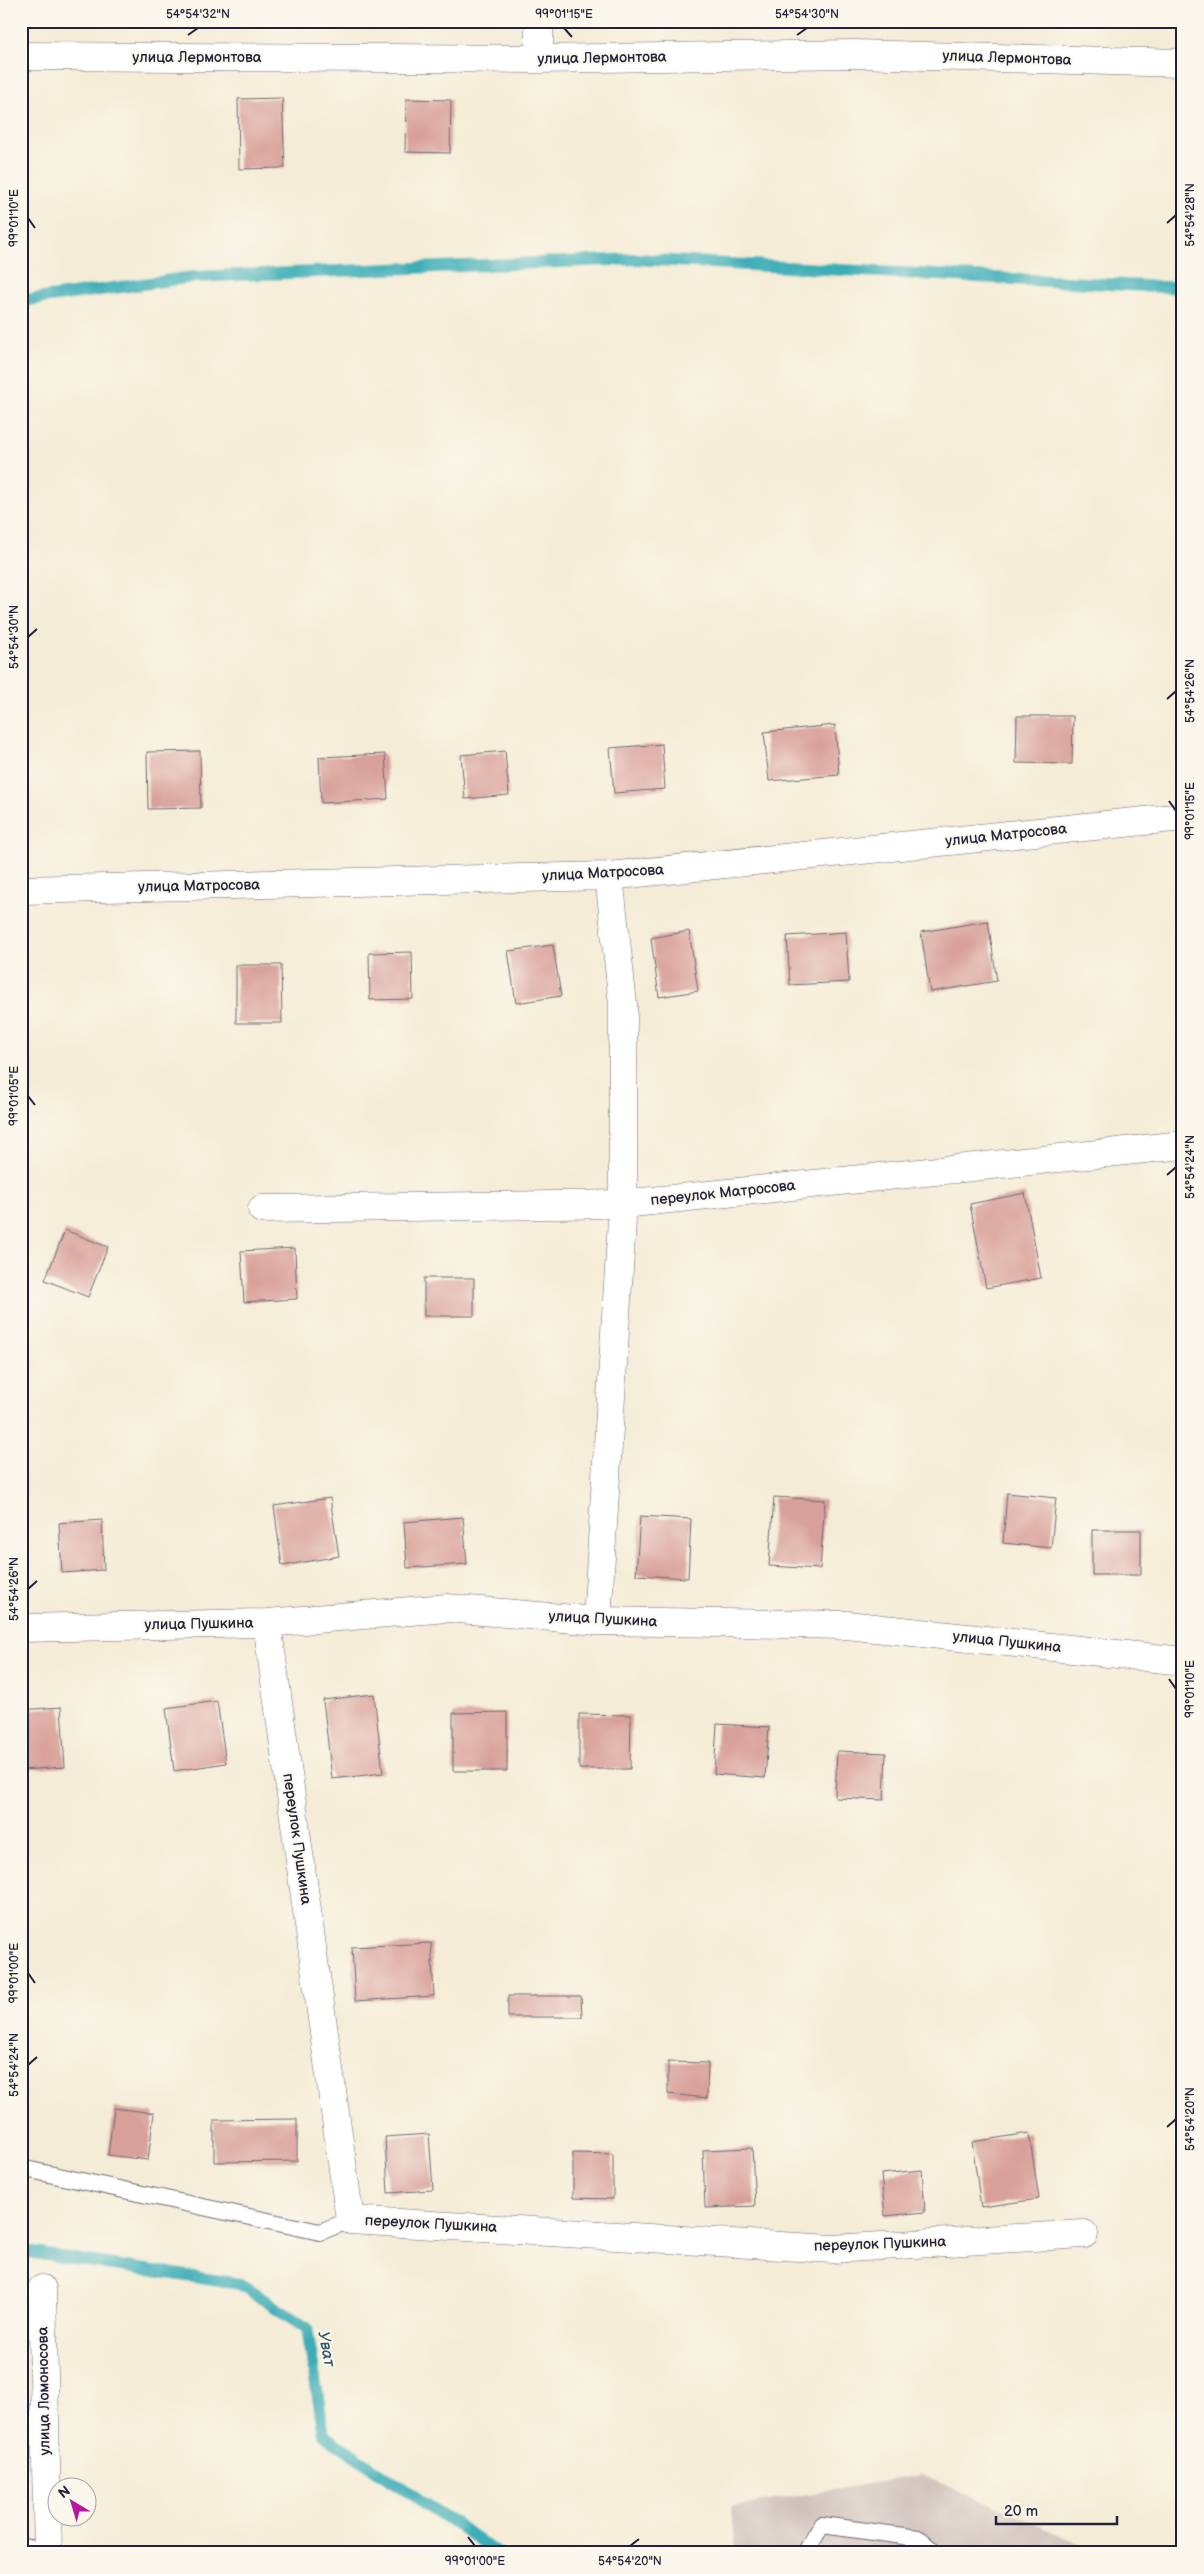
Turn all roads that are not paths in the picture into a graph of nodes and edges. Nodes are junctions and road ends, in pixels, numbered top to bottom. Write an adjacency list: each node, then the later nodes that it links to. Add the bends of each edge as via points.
1 (539, 21): 3 (street)
2 (21, 56): 3 (street, улица Лермонтова)
3 (539, 59): 4 (street, улица Лермонтова, via 855,54)
4 (1183, 63)
5 (1183, 817): 6 (street, улица Матросова)
6 (609, 876): 7 (street, улица Матросова); 9 (street, via 623,1005)
7 (21, 890)
8 (1183, 1144): 9 (street, переулок Матросова)
9 (623, 1204): 10 (street, переулок Матросова); 11 (street)
10 (262, 1209)
11 (596, 1621): 12 (street, улица Пушкина, via 447,1608); 14 (street, улица Пушкина, via 847,1625)
12 (267, 1623): 13 (street, улица Пушкина); 16 (street, переулок Пушкина)
13 (21, 1628)
14 (1183, 1661)
15 (21, 2168): 16 (lane, via 320,2232)
16 (350, 2220): 17 (street, переулок Пушкина, via 832,2248)
17 (1084, 2234)
18 (42, 2289): 19 (street, улица Ломоносова)
19 (39, 2550)
20 (805, 2553): 21 (lane, via 822,2524 918,2538)
21 (935, 2553)

